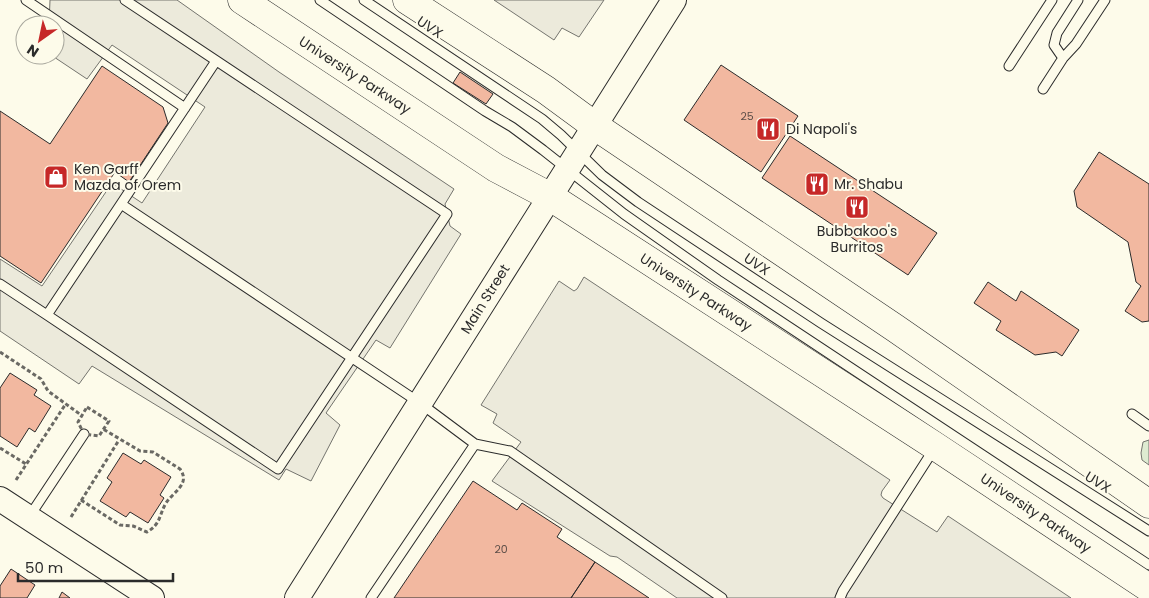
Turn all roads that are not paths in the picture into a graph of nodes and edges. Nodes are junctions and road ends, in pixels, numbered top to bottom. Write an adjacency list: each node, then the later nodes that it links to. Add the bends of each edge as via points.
1 (26, 0): 15 (lane)
2 (125, 0): 12 (lane)
3 (242, 0): 18 (main road, University Parkway, via 496,168)
4 (320, 0): 17 (lane, UVX, via 512,127)
5 (364, 0): 17 (lane, UVX, via 542,119 561,135)
6 (407, 0): 16 (main road, via 546,90)
7 (674, 0): 16 (street, Main Street)
8 (1052, 0): 13 (lane)
9 (1078, 0): 11 (lane, via 1057,33 1054,45)
10 (1105, 0): 11 (lane)
11 (1063, 58): 14 (lane)
12 (216, 61): 15 (lane); 22 (lane, via 447,214)
13 (1009, 66)
14 (1043, 89)
15 (185, 108): 19 (lane)
16 (595, 126): 17 (street, Main Street); 30 (main road)
17 (573, 160): 18 (street, Main Street); 32 (lane, UVX, via 829,328); 33 (lane, UVX, via 624,214 718,280)
18 (549, 196): 23 (street, Main Street); 28 (main road, University Parkway)
19 (121, 204): 21 (lane); 22 (lane)
20 (0, 284): 21 (lane)
21 (47, 315): 22 (lane, via 278,469)
22 (352, 357): 23 (lane)
23 (420, 403): 27 (lane); 36 (street, Main Street)
24 (1132, 414): 25 (lane)
25 (1149, 426)
26 (84, 434): 31 (lane)
27 (474, 444): 37 (lane); 38 (lane, via 510,451)
28 (935, 446): 34 (main road, University Parkway); 39 (lane)
29 (0, 499): 31 (street)
30 (1149, 504)
31 (29, 518): 35 (street)
32 (1149, 531)
33 (1149, 565)
34 (1149, 588)
35 (152, 598)
36 (297, 598)
37 (371, 598)
38 (722, 598)
39 (840, 598)

